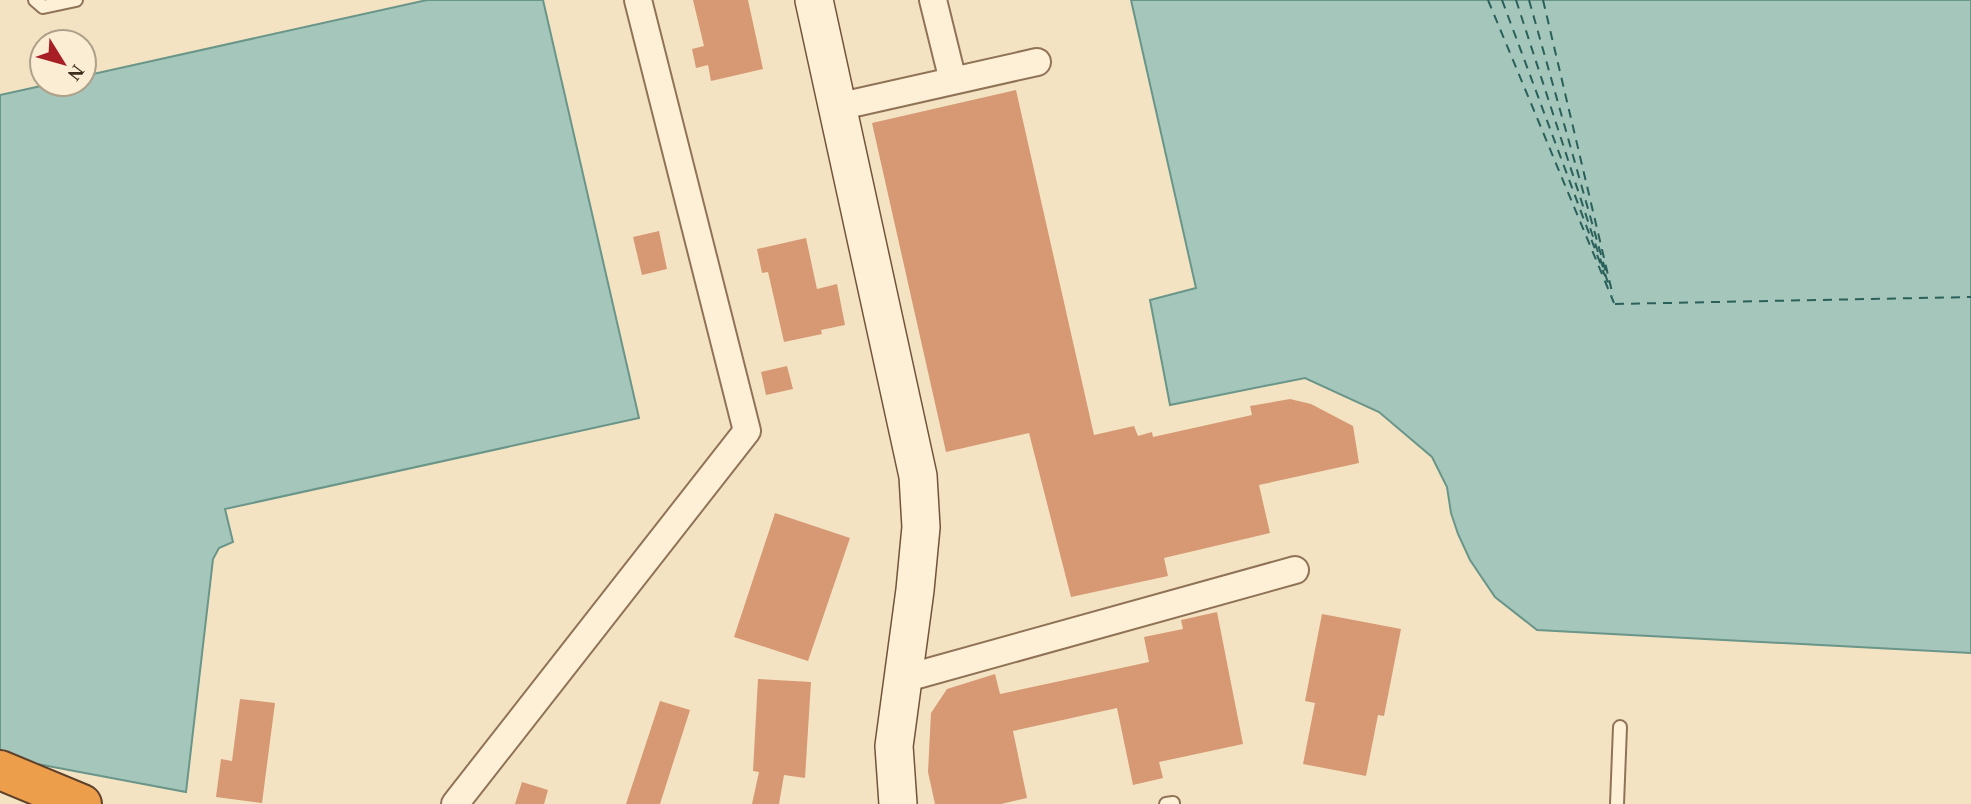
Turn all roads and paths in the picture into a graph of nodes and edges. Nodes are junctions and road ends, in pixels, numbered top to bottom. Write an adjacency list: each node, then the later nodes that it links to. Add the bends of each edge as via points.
1 (35, 0): 2 (lane, via 43,8)
2 (76, 0)
3 (638, 0): 14 (street, via 747,431)
4 (814, 0): 8 (street)
5 (933, 0): 7 (street)
6 (1037, 62): 7 (street)
7 (953, 81): 8 (street)
8 (837, 107): 10 (street, via 918,476 921,527)
9 (1294, 570): 10 (street)
10 (903, 679): 15 (street, via 894,746)
11 (1620, 727): 16 (lane)
12 (0, 770): 13 (highway)
13 (82, 804)
14 (455, 804)
15 (898, 804)
16 (1617, 804)

